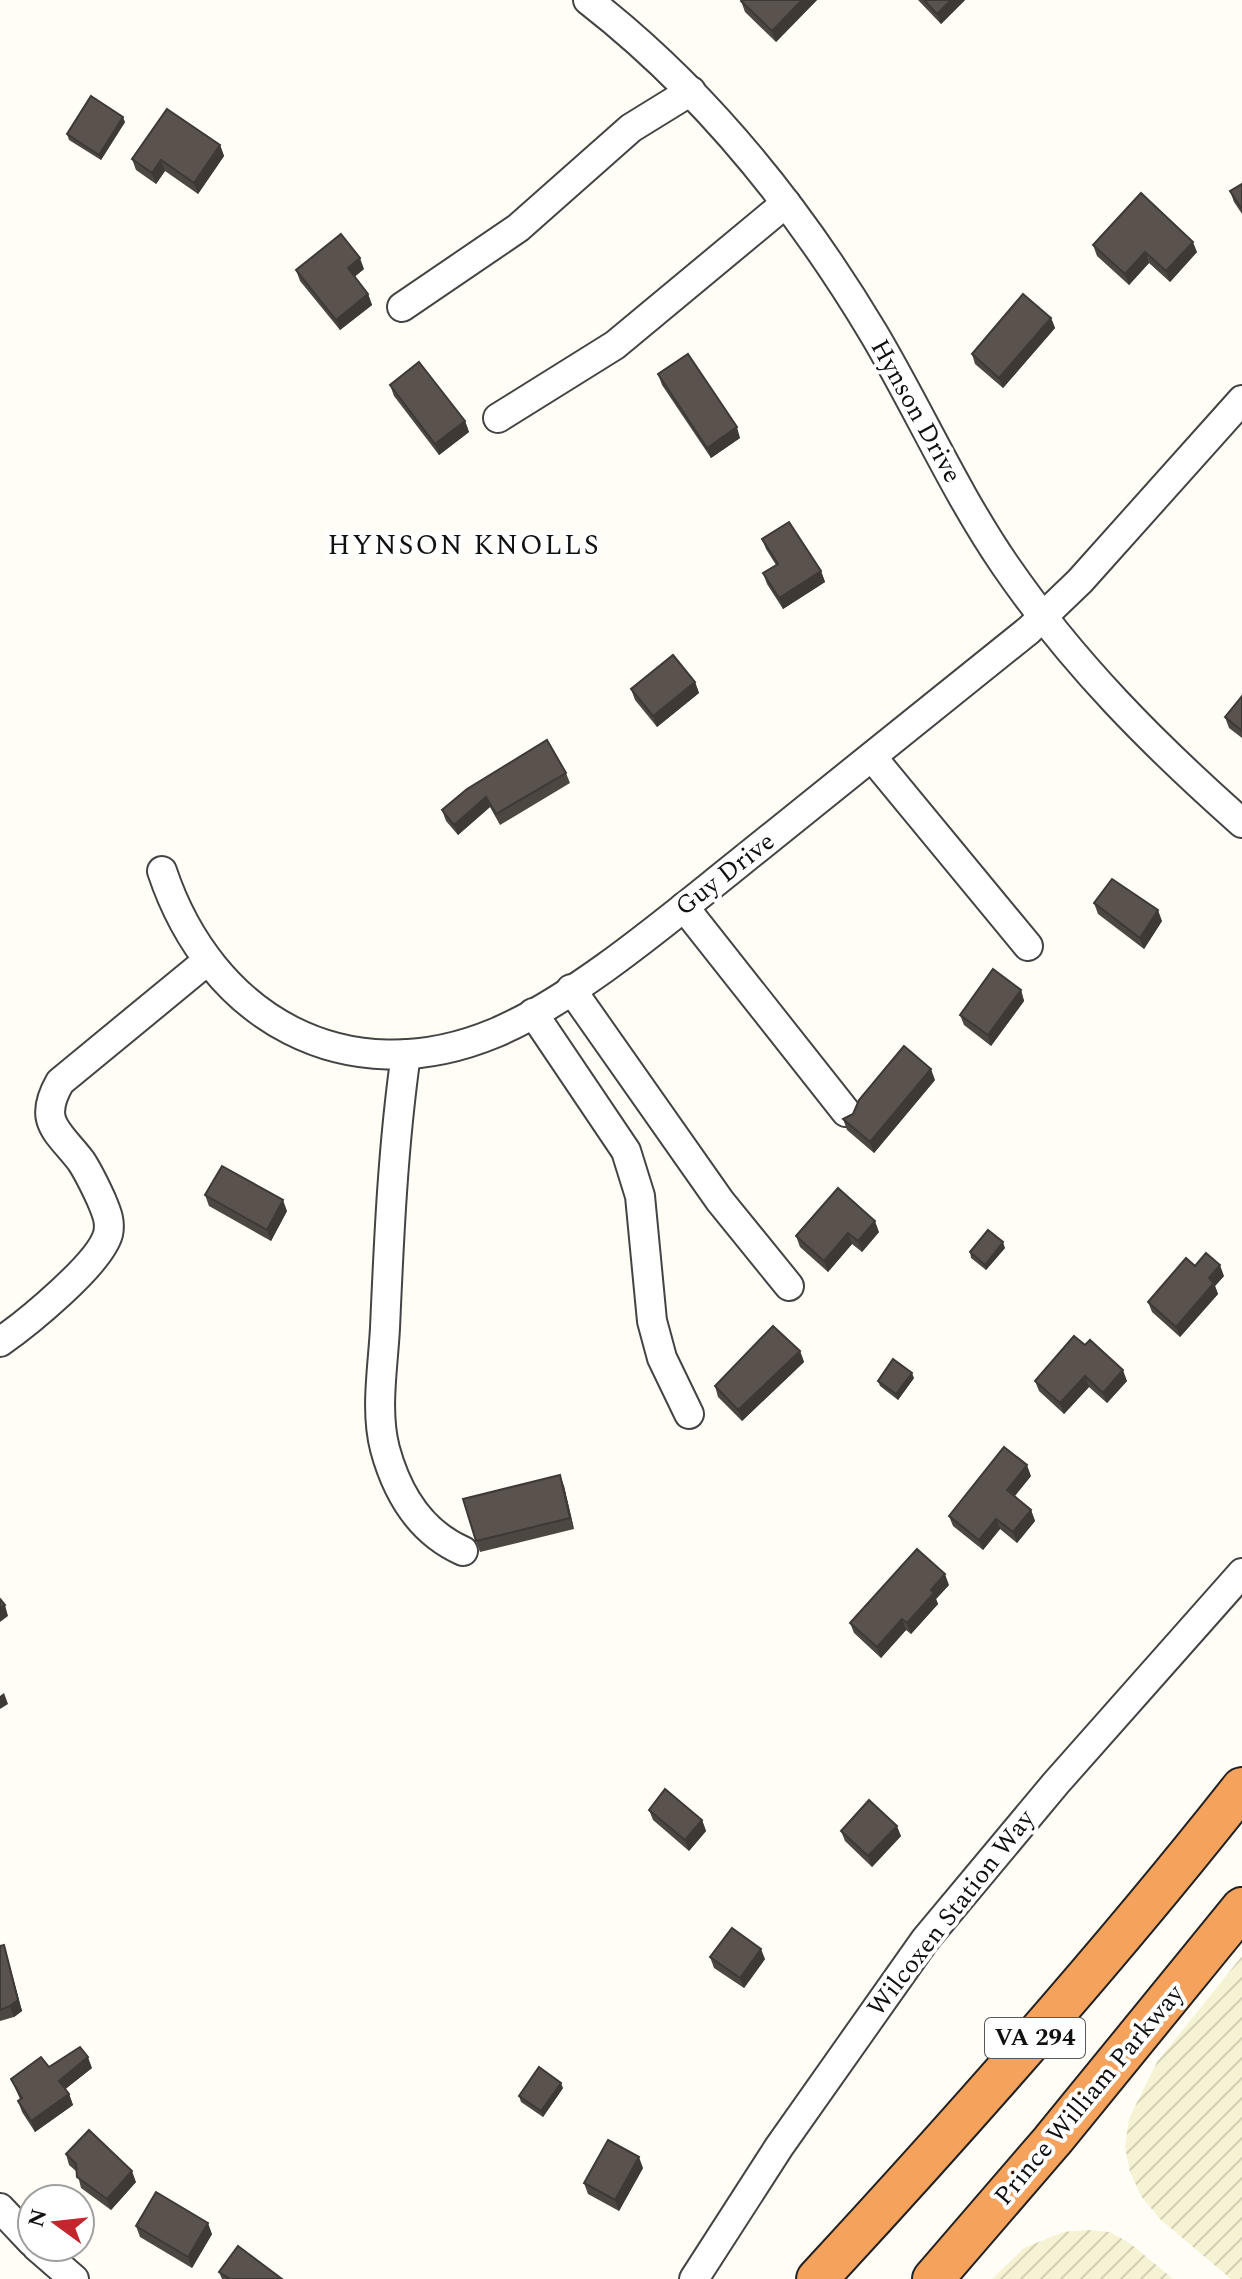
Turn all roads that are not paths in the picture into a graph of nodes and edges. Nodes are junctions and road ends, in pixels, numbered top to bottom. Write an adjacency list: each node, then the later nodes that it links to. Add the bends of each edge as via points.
1 (588, 0): 2 (street, Hynson Drive)
2 (622, 10): 3 (street, Hynson Drive)
3 (691, 91): 4 (street, Hynson Drive); 5 (street, via 631,128 518,228)
4 (786, 203): 7 (street, via 615,345); 8 (street, Hynson Drive, via 874,335 978,522)
5 (402, 307)
6 (1242, 400): 8 (street, Guy Drive)
7 (498, 418)
8 (1042, 618): 9 (street, Guy Drive); 10 (street, Hynson Drive, via 1110,700)
9 (872, 757): 12 (street, Guy Drive); 13 (street)
10 (1242, 823)
11 (162, 871): 14 (street, Guy Drive, via 173,903)
12 (684, 907): 15 (street, Guy Drive); 18 (street)
13 (1028, 946)
14 (207, 961): 17 (street, Guy Drive, via 247,1003 287,1029 341,1050); 20 (street, via 60,1082 52,1096 52,1128 93,1182 109,1218 107,1235 98,1253 28,1323)
15 (571, 989): 16 (street, Guy Drive); 19 (street, via 720,1201)
16 (533, 1013): 17 (street, Guy Drive, via 459,1046); 21 (street, via 626,1151 640,1196 652,1321 662,1358)
17 (406, 1054): 22 (street, via 380,1415 397,1485 414,1513 431,1533)
18 (846, 1112)
19 (789, 1286)
20 (0, 1342)
21 (689, 1414)
22 (463, 1551)
23 (1242, 1573): 30 (street, Wilcoxen Station Way, via 925,1940)
24 (1242, 1788): 31 (highway, VA 294, via 962,2122)
25 (1242, 1908): 32 (highway, Prince William Parkway / VA 294)
26 (0, 2208): 27 (street)
27 (16, 2225)
28 (56, 2263): 29 (street)
29 (74, 2279)
30 (694, 2279)
31 (817, 2279)
32 (933, 2279)

